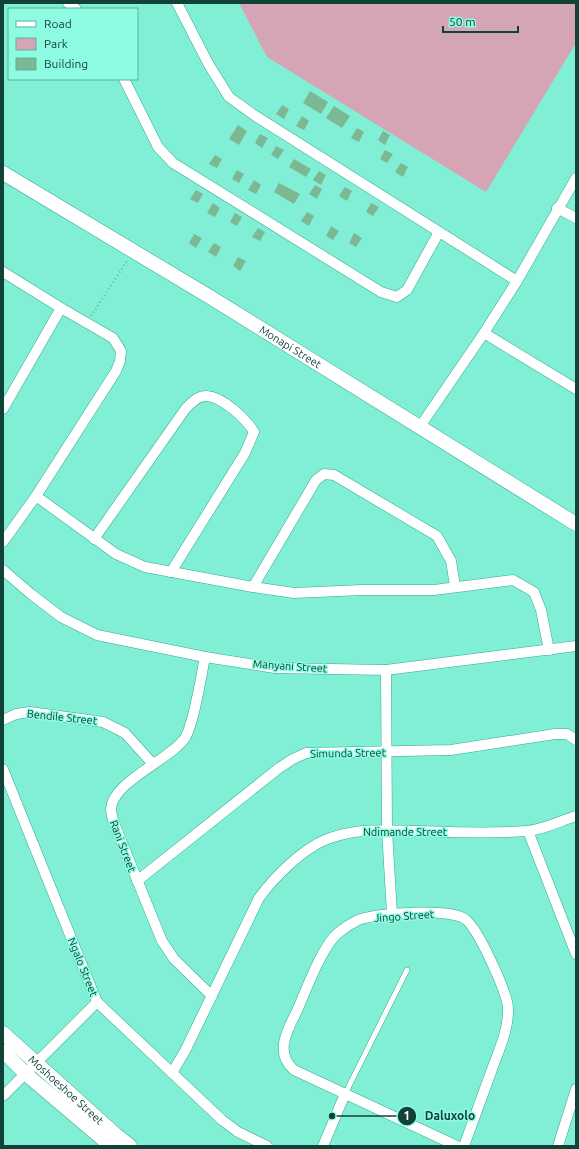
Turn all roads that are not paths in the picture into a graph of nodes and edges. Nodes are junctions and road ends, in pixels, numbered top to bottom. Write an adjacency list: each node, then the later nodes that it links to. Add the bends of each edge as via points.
1 (177, 3): 7 (street, via 209,65 229,97)
2 (124, 80): 7 (street, via 158,147 173,163 381,292 397,298 407,290)
3 (3, 173): 14 (street, Monapi Street)
4 (576, 178): 5 (street)
5 (557, 208): 6 (street); 9 (street)
6 (576, 218)
7 (440, 232): 9 (street)
8 (3, 272): 10 (street)
9 (517, 281): 11 (street)
10 (61, 308): 13 (street); 15 (street, via 113,338 121,351 120,361)
11 (484, 333): 12 (street); 14 (street)
12 (576, 389)
13 (3, 409)
14 (419, 428): 16 (street, Monapi Street)
15 (36, 496): 17 (street); 18 (street)
16 (576, 524)
17 (94, 539): 20 (street, via 116,554 145,567); 20 (street, via 186,408 196,399 206,396 217,398 248,423 254,432 245,454)
18 (3, 542)
19 (3, 570): 25 (street, Manyani Street, via 61,617 97,635)
20 (171, 572): 22 (street)
21 (455, 586): 22 (street, via 434,590 294,593); 22 (street, via 451,561 437,536 334,475 324,474 316,480); 24 (street, via 513,580 534,592 541,610)
22 (253, 587)
23 (576, 646): 24 (street, Manyani Street)
24 (549, 650): 26 (street, Manyani Street)
25 (205, 657): 26 (street, Manyani Street, via 274,668); 30 (street, Rani Street, via 185,738)
26 (386, 670): 29 (street)
27 (3, 720): 30 (street, Bendile Street, via 16,714 30,712 103,722 124,733)
28 (576, 740): 29 (street, Simunda Street, via 567,734 555,734 451,750)
29 (386, 752): 33 (street); 35 (street, Simunda Street, via 306,753 293,759)
30 (153, 764): 35 (street, Rani Street, via 121,790 111,807 118,833)
31 (3, 769): 40 (street, Ngalo Street)
32 (576, 816): 34 (street, Ndimande Street)
33 (387, 830): 34 (street, Ndimande Street); 36 (street); 39 (street, Ndimande Street, via 358,832 315,844 276,877 259,898)
34 (528, 831): 37 (street)
35 (137, 881): 39 (street, Rani Street, via 152,922 174,960)
36 (392, 914): 46 (street, Jingo Street, via 358,920 332,939 291,1023 284,1044 283,1054 286,1063 294,1070); 53 (street, Jingo Street, via 446,914 459,916 467,921 495,968 507,1003 507,1021 501,1044)
37 (576, 954)
38 (407, 970): 46 (lane)
39 (212, 996): 44 (street, Ndimande Street)
40 (97, 1002): 43 (street); 44 (street, Ngalo Street)
41 (3, 1033): 43 (street, Moshoeshoe Street)
42 (3, 1051): 43 (street, Moshoeshoe Street)
43 (31, 1068): 47 (street); 48 (street, Moshoeshoe Street); 49 (street, Moshoeshoe Street)
44 (172, 1073): 50 (street, Ngalo Street, via 222,1120 238,1132)
45 (576, 1089): 54 (street)
46 (346, 1094): 51 (street); 52 (street, Jingo Street)
47 (3, 1096)
48 (112, 1146)
49 (130, 1146)
50 (267, 1146)
51 (323, 1146)
52 (457, 1146)
53 (464, 1146)
54 (558, 1146)

